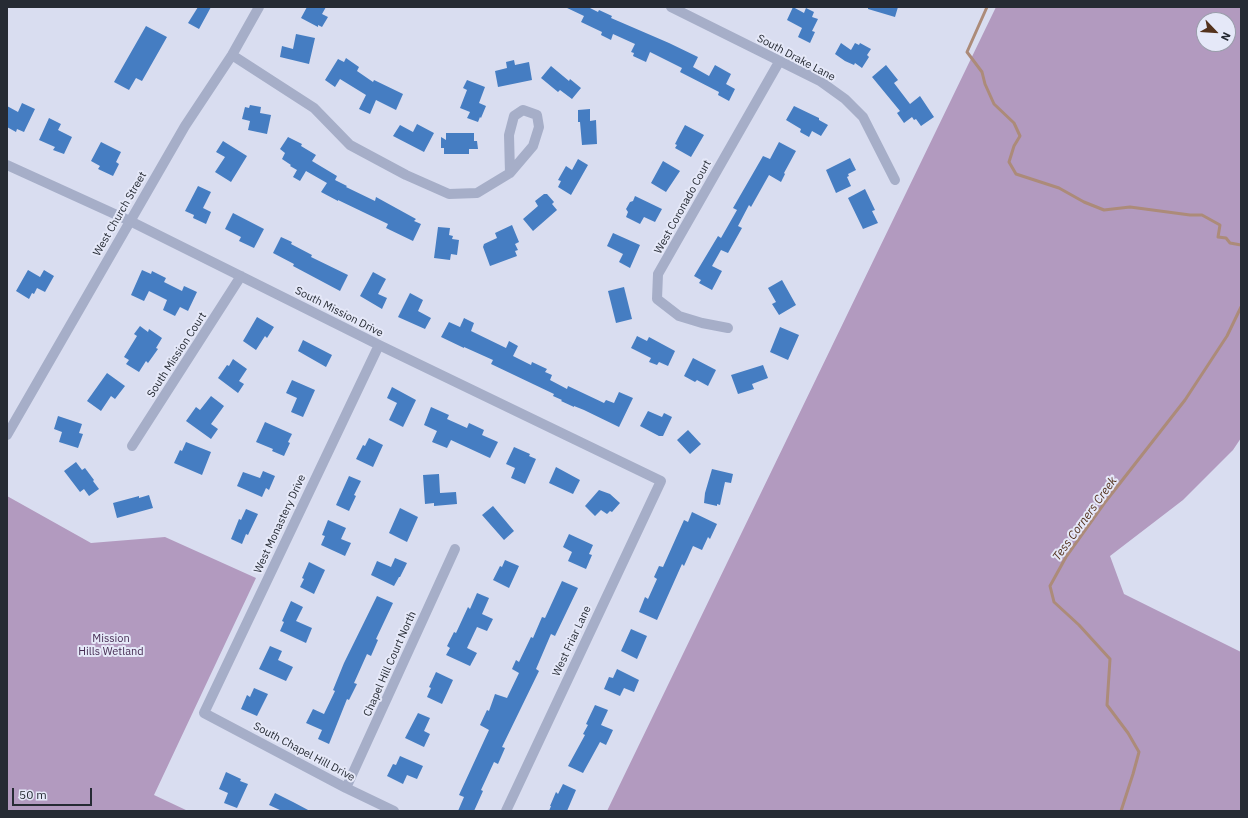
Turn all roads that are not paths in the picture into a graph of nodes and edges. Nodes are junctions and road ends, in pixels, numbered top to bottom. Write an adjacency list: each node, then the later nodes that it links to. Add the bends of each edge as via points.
1 (259, 7): 3 (street, West Church Street)
2 (671, 7): 4 (street, South Drake Lane)
3 (232, 55): 6 (street, via 314,108 350,145 406,175 449,194 477,193); 8 (street, West Church Street, via 185,126)
4 (778, 62): 7 (street, South Drake Lane, via 820,81 845,99 863,117); 10 (street, West Coronado Court, via 658,274 657,299 679,316)
5 (7, 165): 8 (street, South Mission Drive)
6 (510, 173): 6 (street, via 533,146 539,127 537,115 523,110 514,116 509,135)
7 (895, 180)
8 (130, 221): 9 (street, South Mission Drive); 12 (street, West Church Street)
9 (241, 276): 11 (street, South Mission Drive); 13 (street, South Mission Court)
10 (728, 328)
11 (379, 345): 14 (street, South Mission Drive); 16 (street, West Monastery Drive)
12 (7, 435)
13 (132, 446)
14 (661, 481): 19 (street, West Friar Lane)
15 (455, 549): 17 (street, Chapel Hill Court North)
16 (204, 712): 17 (street, South Chapel Hill Drive)
17 (346, 788): 18 (street, South Chapel Hill Drive)
18 (394, 811)
19 (506, 811)

